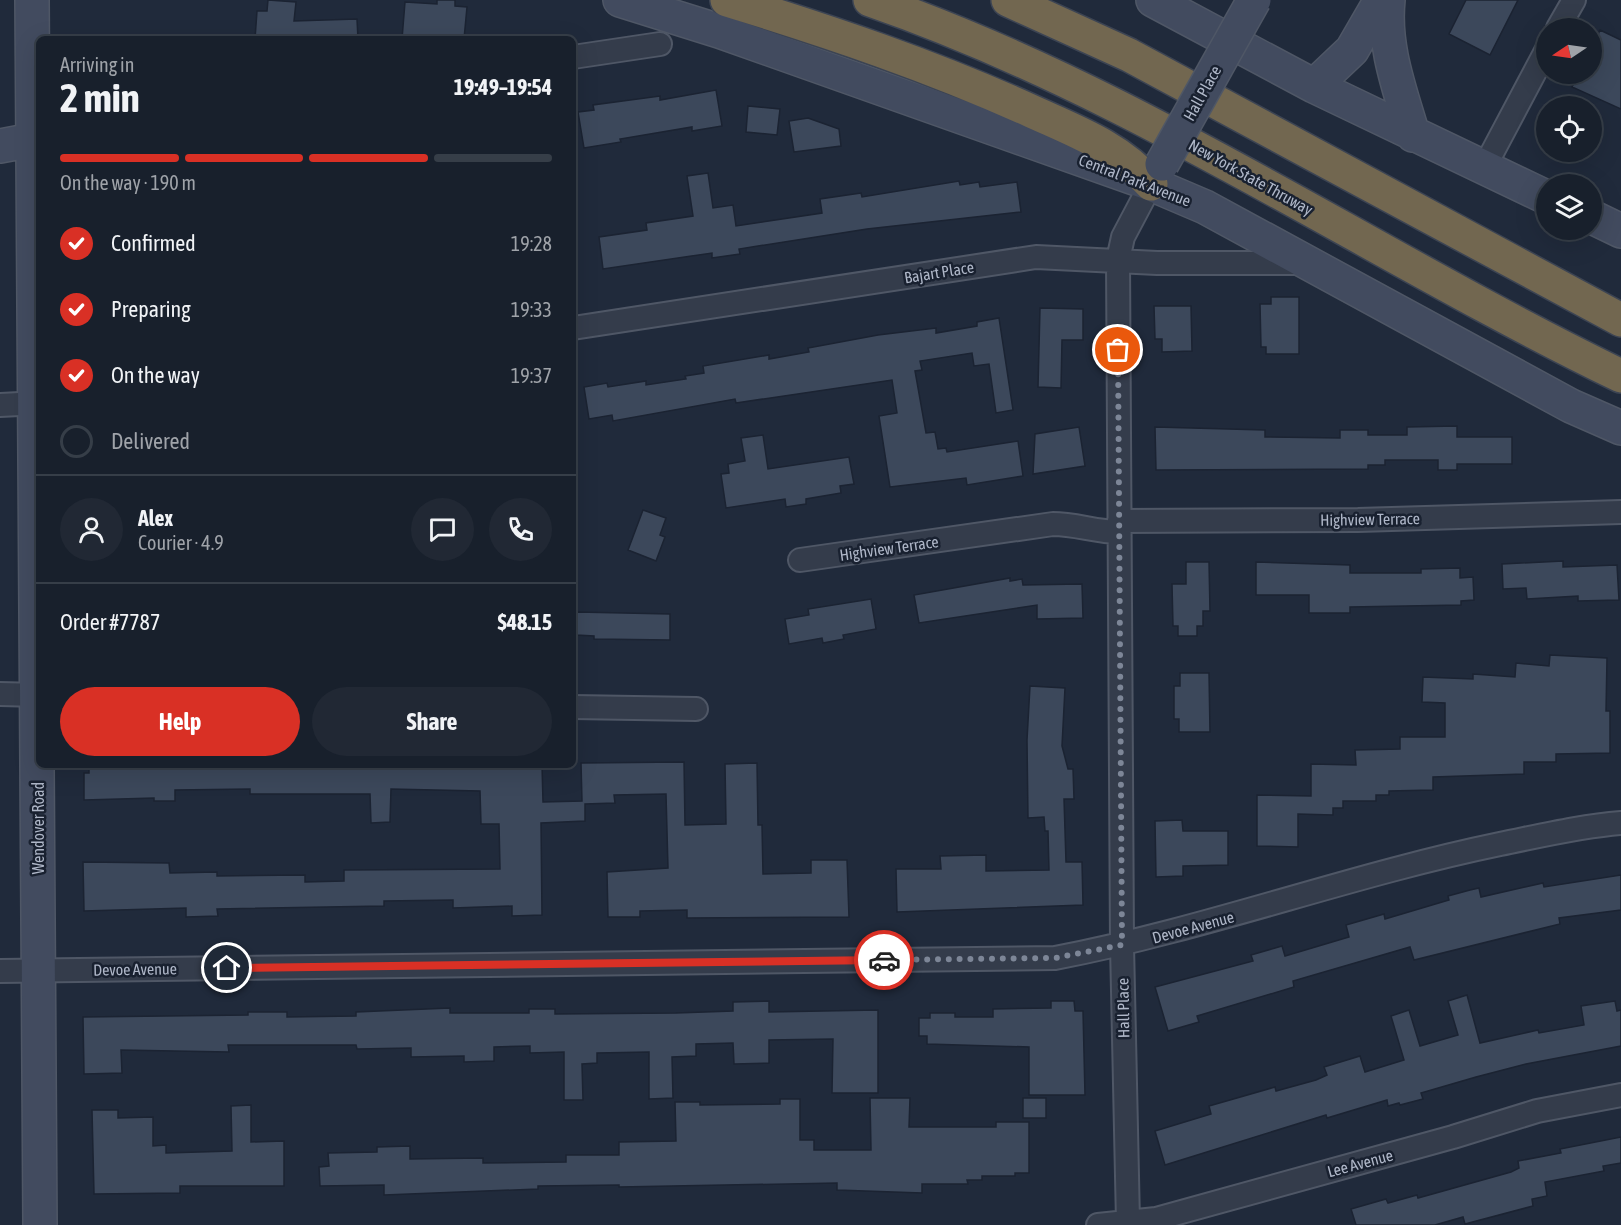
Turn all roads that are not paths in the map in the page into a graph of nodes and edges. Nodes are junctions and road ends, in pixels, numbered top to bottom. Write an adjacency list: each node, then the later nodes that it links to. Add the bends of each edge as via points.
1 (32, 0): 17 (main road, Wendover Road)
2 (620, 0): 20 (main road, Central Park Avenue)
3 (727, 0): 20 (highway, via 894,54 986,90 1111,149 1139,170)
4 (870, 0): 28 (highway, New York State Thruway, via 1001,51 1107,100)
5 (1008, 0): 26 (highway, via 1129,55)
6 (1153, 0): 15 (main road)
7 (1254, 0): 20 (main road, Hall Place, bridge)
8 (1381, 0): 15 (main road, via 1352,50)
9 (1388, 0): 16 (main road, via 1389,50)
10 (1574, 0): 11 (street)
11 (1564, 18)
12 (660, 44): 13 (street)
13 (576, 57)
14 (1536, 70): 19 (street)
15 (1314, 86): 16 (main road)
16 (1413, 135): 19 (main road)
17 (36, 140): 18 (main road)
18 (0, 146)
19 (1484, 168): 21 (main road)
20 (1157, 174): 24 (street, Hall Place, via 1123,237); 25 (main road, Central Park Avenue, via 1205,207)
21 (1536, 192)
22 (1602, 222): 23 (main road)
23 (1621, 231)
24 (1118, 261): 25 (street, Bajart Place); 27 (street, Bajart Place, via 1036,257); 33 (street, Hall Place)
25 (1307, 263): 31 (main road, Central Park Avenue, via 1571,406)
26 (1621, 320)
27 (576, 328)
28 (1621, 376)
29 (36, 403): 30 (street)
30 (0, 405)
31 (1621, 428)
32 (1621, 512): 33 (street, Highview Terrace)
33 (1119, 526): 34 (street, Highview Terrace, via 1100,532 1053,524); 41 (street, Hall Place)
34 (800, 560)
35 (0, 694): 36 (street)
36 (36, 695)
37 (576, 706): 38 (street)
38 (696, 709)
39 (38, 768): 43 (main road, Wendover Road)
40 (1621, 823): 41 (street, Devoe Avenue, via 1439,857)
41 (1122, 945): 43 (street, Devoe Avenue, via 1055,958); 45 (street, Hall Place)
42 (0, 971): 43 (street, Devoe Avenue)
43 (38, 971): 46 (main road, Wendover Road)
44 (1621, 1095): 45 (street, Lee Avenue, via 1537,1111 1156,1219)
45 (1128, 1222): 47 (street, Lee Avenue)
46 (40, 1225)
47 (1098, 1225)

